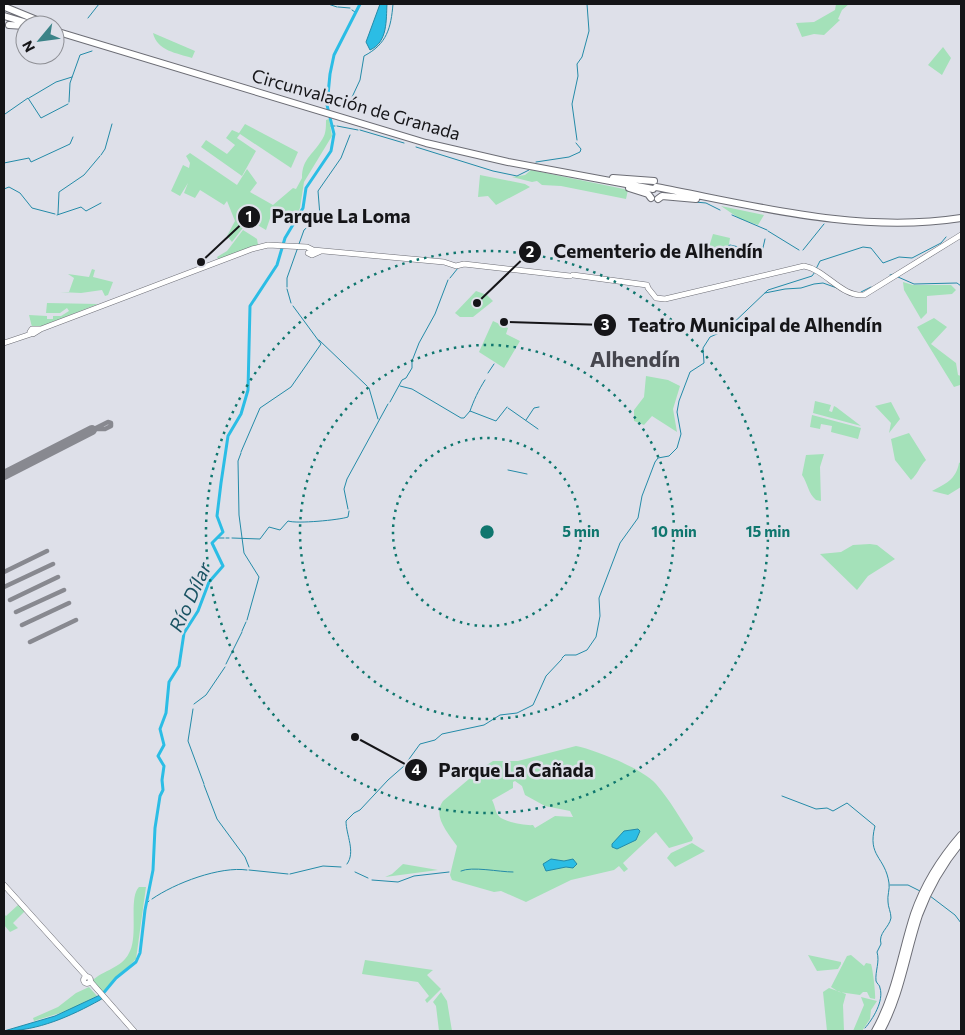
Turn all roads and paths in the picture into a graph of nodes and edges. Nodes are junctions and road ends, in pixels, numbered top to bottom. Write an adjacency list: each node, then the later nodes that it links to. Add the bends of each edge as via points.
1 (9, 25): 2 (highway)
2 (15, 25)
3 (65, 33): 4 (highway, Circunvalación de Granada, via 475,155)
4 (606, 179): 5 (highway, Circunvalación de Granada); 6 (highway, via 655,198)
5 (654, 186): 6 (highway, Circunvalación de Granada); 7 (highway, Circunvalación de Granada, via 669,185 696,195 859,222)
6 (707, 200): 7 (highway, Circunvalación de Granada, via 868,226 907,226)
7 (961, 219)
8 (961, 235): 9 (main road, via 865,294 850,292 815,270 799,267 660,301 638,284 323,250 258,247)
9 (4, 343)
10 (961, 834): 11 (highway)
11 (958, 844): 13 (highway)
12 (8, 889): 14 (main road)
13 (923, 898): 15 (highway, via 896,984); 16 (highway, via 901,985)
14 (134, 1031)
15 (875, 1031)
16 (881, 1031)

